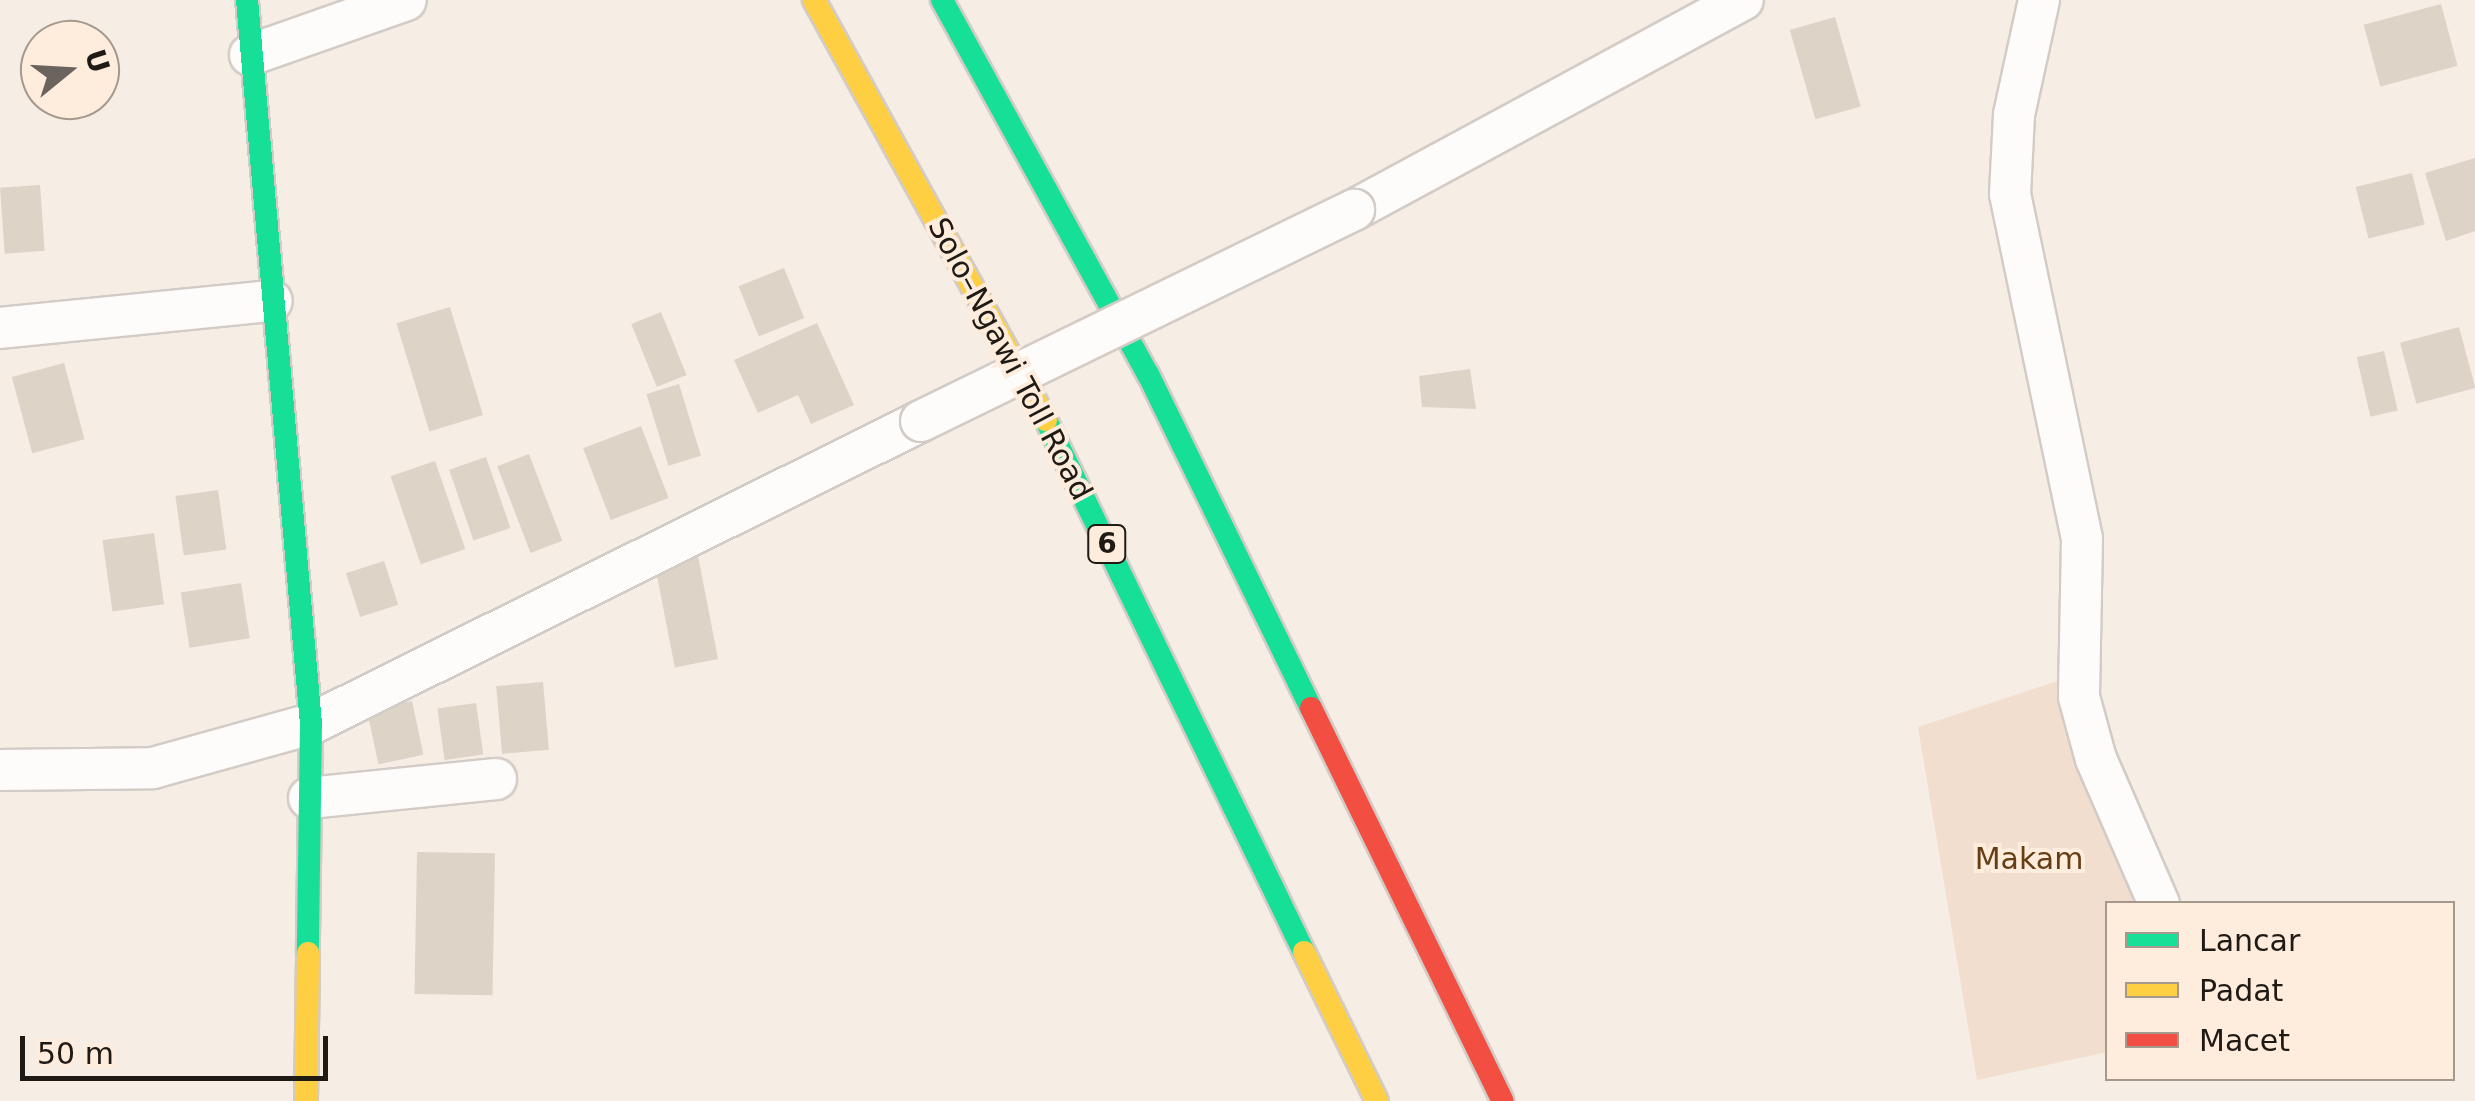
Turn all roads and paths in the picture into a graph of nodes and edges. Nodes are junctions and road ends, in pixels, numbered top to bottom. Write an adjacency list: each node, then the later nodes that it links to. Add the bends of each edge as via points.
1 (248, 0): 7 (main road)
2 (406, 0): 7 (street)
3 (814, 0): 16 (main road, Solo–Ngawi Toll Road / 6, via 1042,411)
4 (942, 0): 17 (main road, via 1148,374)
5 (1743, 0): 10 (street, bridge, via 1354,210)
6 (2039, 0): 14 (street, via 2014,115 2010,194 2082,539 2078,697 2096,758)
7 (250, 55): 8 (main road)
8 (272, 300): 9 (street); 10 (main road)
9 (0, 328)
10 (311, 724): 11 (street, via 153,768); 13 (main road)
11 (0, 770)
12 (496, 779): 13 (street)
13 (309, 798): 15 (main road)
14 (2158, 901)
15 (306, 1101)
16 (1377, 1101)
17 (1503, 1101)

